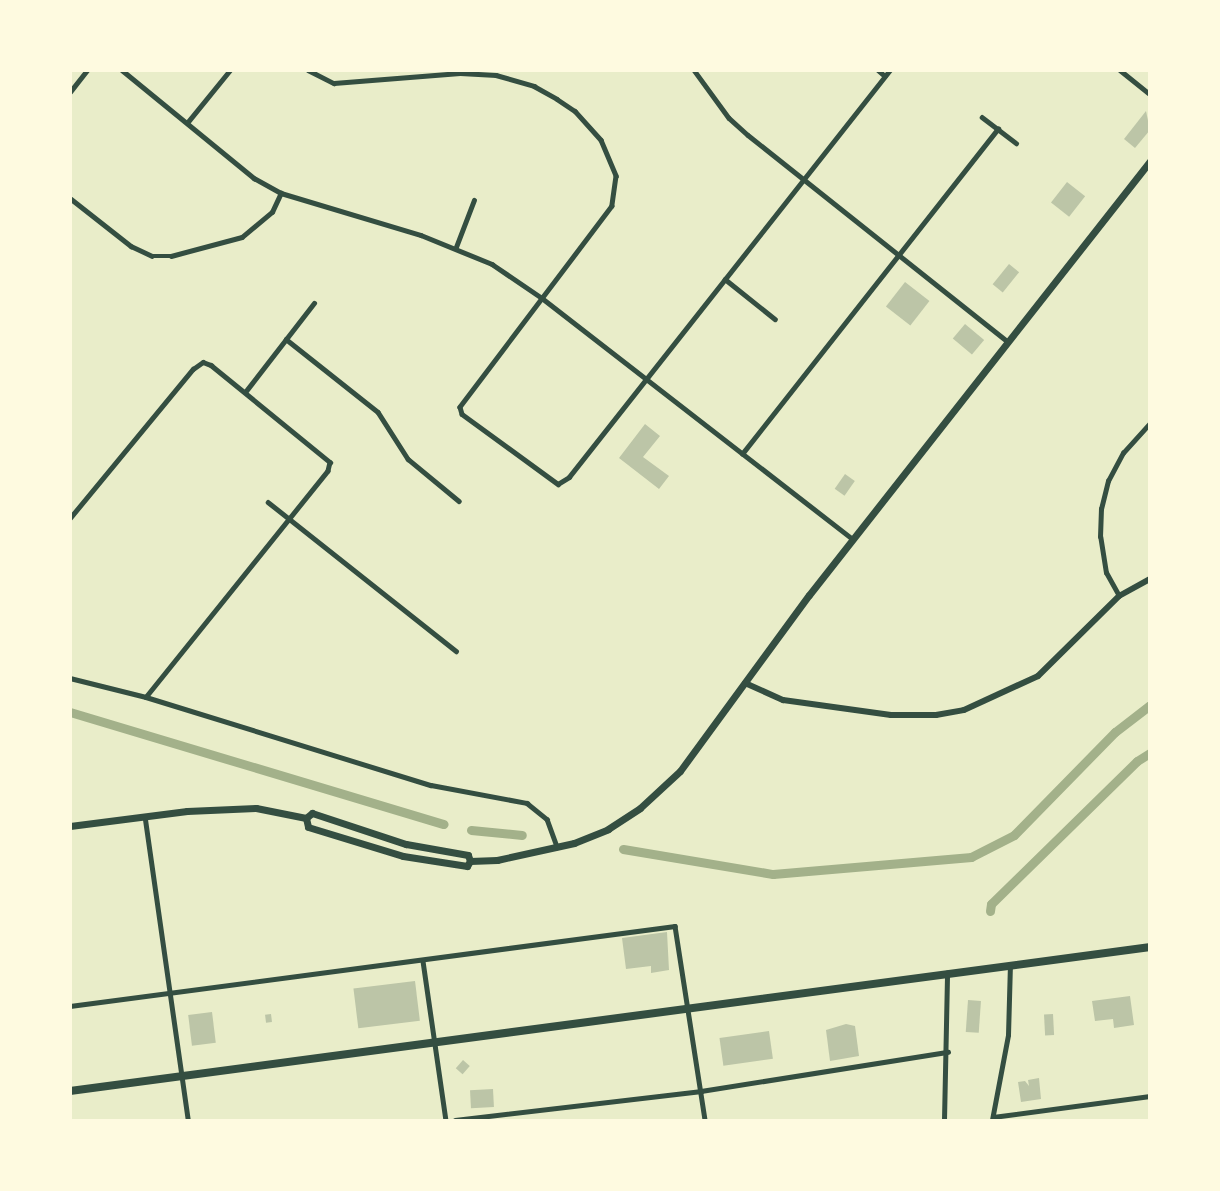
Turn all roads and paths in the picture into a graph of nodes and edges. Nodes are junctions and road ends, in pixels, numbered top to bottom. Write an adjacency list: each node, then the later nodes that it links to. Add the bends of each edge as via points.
1 (87, 70): 10 (street)
2 (122, 70): 13 (street)
3 (230, 70): 13 (street)
4 (308, 70): 24 (street, via 334,83 460,73 496,75 534,86 575,111 601,140 611,160 616,191 603,221)
5 (694, 70): 17 (street, via 729,118)
6 (878, 70): 9 (street)
7 (890, 70): 9 (street)
8 (1120, 70): 11 (street)
9 (885, 76): 17 (street)
10 (70, 92)
11 (1149, 93)
12 (982, 117): 14 (street)
13 (187, 123): 18 (street, via 254,178)
14 (998, 129): 15 (street); 22 (street)
15 (1016, 143)
16 (1149, 161): 28 (main road)
17 (804, 179): 22 (street); 23 (street)
18 (280, 193): 19 (street, via 272,212 242,237 171,256 152,256 131,246); 21 (street)
19 (70, 198)
20 (474, 200): 21 (street)
21 (456, 247): 24 (street, via 492,264)
22 (897, 256): 28 (street); 32 (street)
23 (725, 279): 26 (street); 29 (street)
24 (543, 298): 29 (street); 29 (street, via 460,407 462,414 558,484 568,477)
25 (314, 303): 27 (street)
26 (775, 319)
27 (286, 339): 30 (street); 33 (street, via 378,412 408,459)
28 (1007, 341): 37 (main road)
29 (646, 379): 32 (street)
30 (246, 392): 35 (street, via 211,364 202,362); 36 (street, via 330,462 328,471)
31 (1149, 423): 39 (street, via 1124,453 1108,481 1101,509 1100,537 1106,573)
32 (742, 454): 37 (street)
33 (459, 501)
34 (268, 502): 36 (street)
35 (70, 518)
36 (289, 518): 40 (street); 43 (street)
37 (853, 539): 42 (main road)
38 (1149, 579): 39 (street)
39 (1119, 596): 42 (street, via 1038,676 964,710 936,715 891,715 783,700)
40 (456, 651)
41 (70, 678): 43 (street)
42 (745, 683): 47 (main road, via 663,789 608,829)
43 (146, 697): 47 (street, via 431,784 527,803 547,819)
44 (145, 816): 45 (main road, via 237,807); 46 (main road); 53 (street)
45 (306, 818): 48 (main road, via 312,813 406,844 468,855); 48 (main road, via 308,826 403,856 467,866)
46 (70, 826)
47 (556, 847): 48 (main road, via 497,860)
48 (470, 861)
49 (1149, 946): 51 (main road)
50 (423, 961): 53 (street); 55 (street, via 675,926); 56 (street)
51 (1010, 965): 52 (main road); 62 (street, via 1008,1035)
52 (947, 974): 55 (main road); 57 (street)
53 (170, 993): 54 (street); 58 (street)
54 (70, 1006)
55 (689, 1008): 56 (main road); 60 (street)
56 (435, 1042): 58 (main road); 64 (street)
57 (948, 1052): 60 (street); 67 (street)
58 (182, 1076): 59 (main road); 63 (street)
59 (70, 1091)
60 (701, 1091): 65 (street); 66 (street)
61 (1149, 1096): 62 (street)
62 (992, 1119)
63 (188, 1120)
64 (446, 1120)
65 (455, 1120)
66 (705, 1120)
67 (944, 1120)

